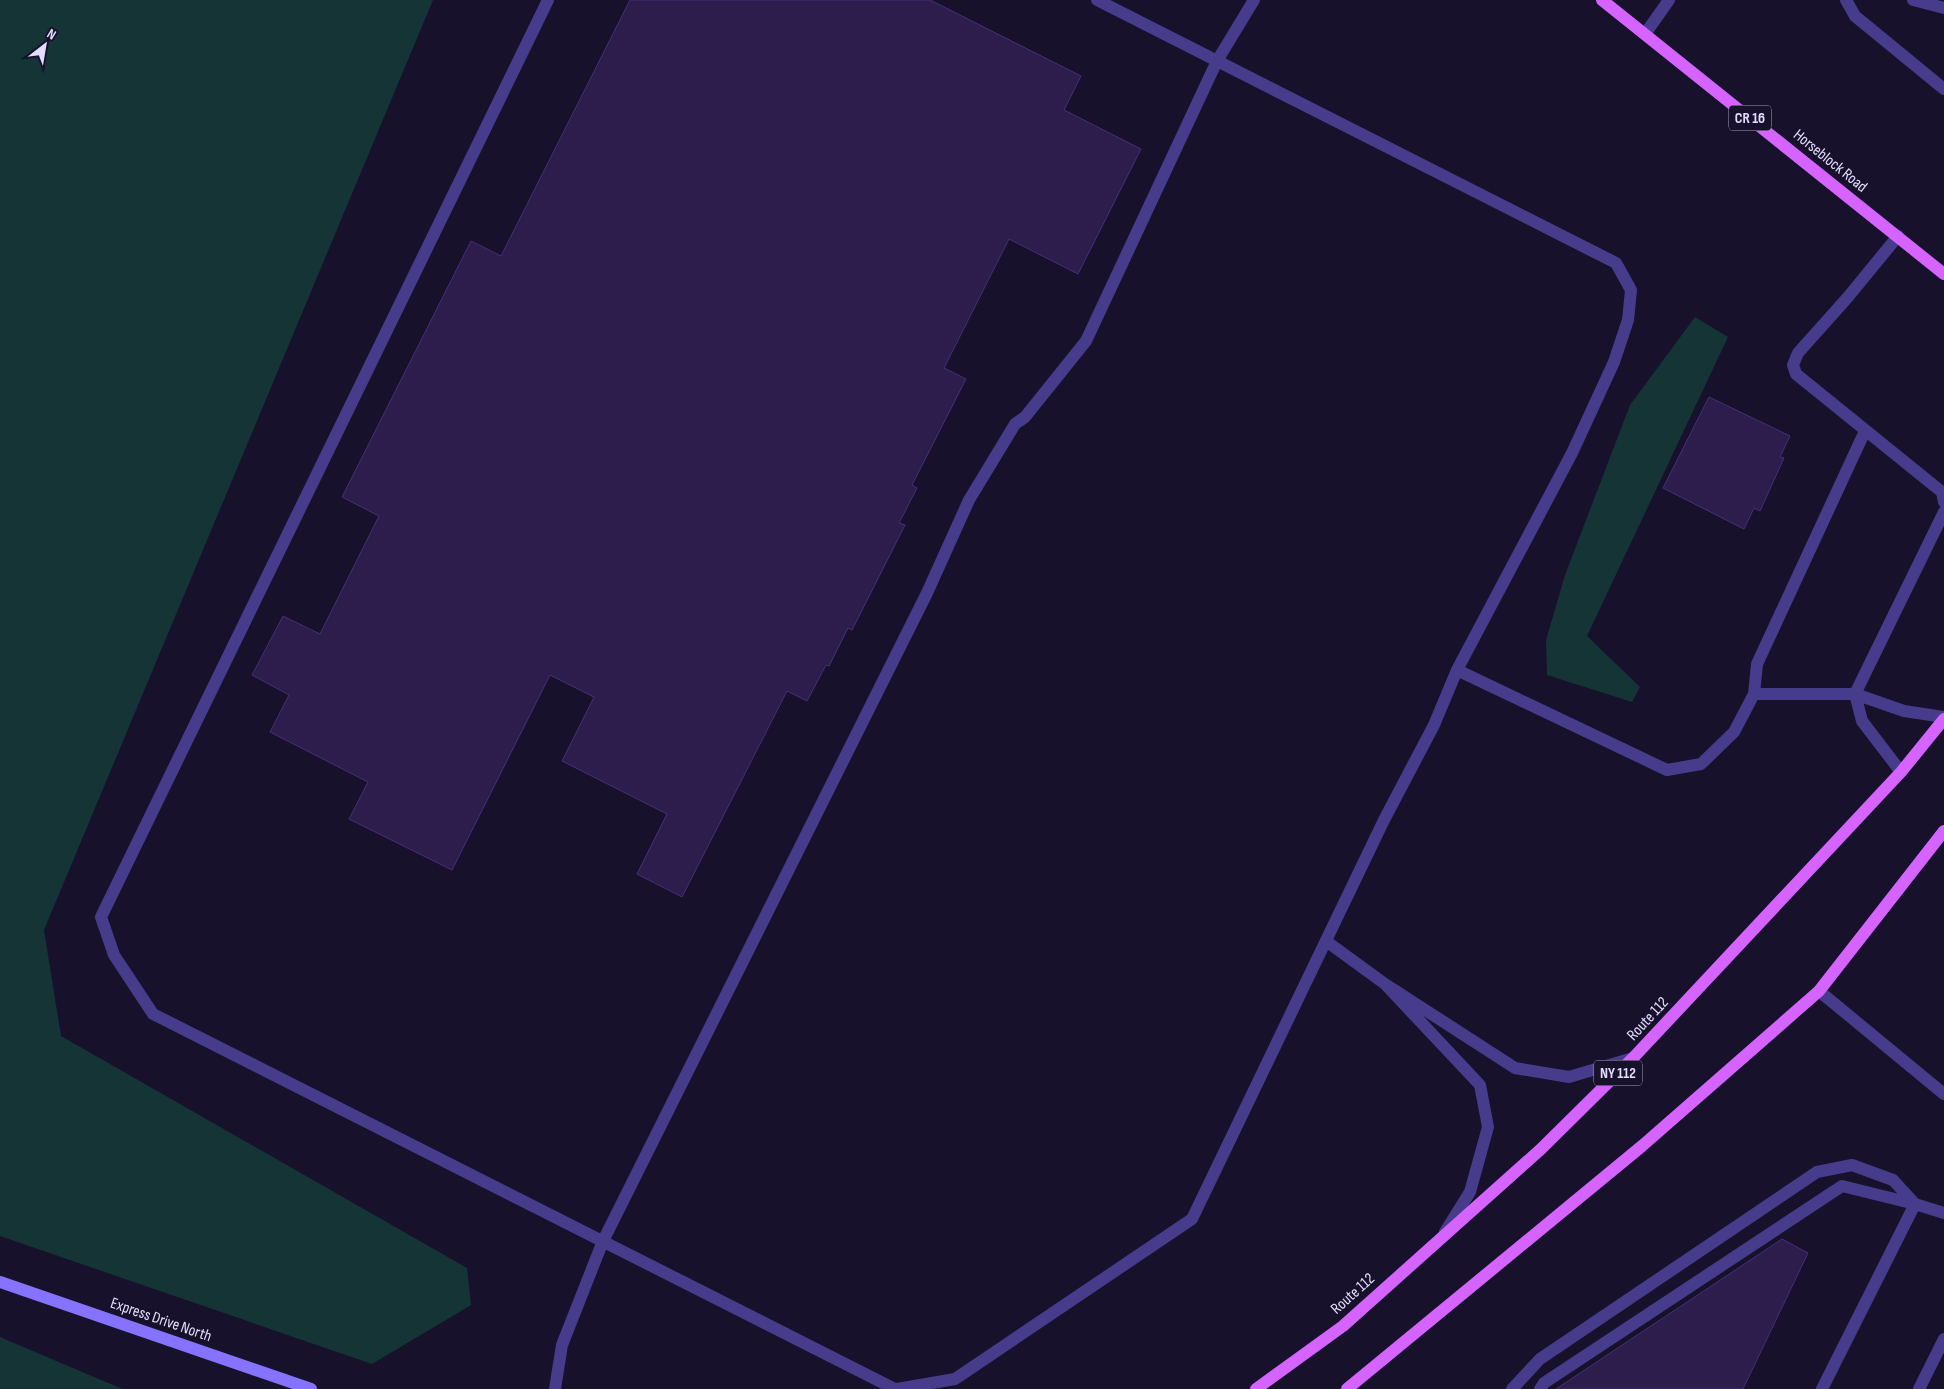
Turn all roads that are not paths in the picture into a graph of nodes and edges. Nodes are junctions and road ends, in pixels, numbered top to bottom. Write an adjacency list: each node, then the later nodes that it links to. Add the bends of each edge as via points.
1 (548, 0): 31 (lane, via 101,917 114,955 153,1014)
2 (1097, 0): 10 (lane)
3 (1254, 0): 10 (lane)
4 (1602, 0): 9 (main road, Horseblock Road / CR 16)
5 (1669, 0): 9 (lane)
6 (1846, 0): 11 (lane, via 1855,16)
7 (1913, 0): 8 (lane)
8 (1944, 8)
9 (1645, 34): 12 (main road, Horseblock Road / CR 16)
10 (1217, 61): 17 (lane, via 1616,263 1631,290 1628,320 1614,362 1572,453); 31 (lane, via 1086,341 1025,418 1015,424 968,500 927,593)
11 (1944, 89)
12 (1898, 236): 13 (main road, Horseblock Road / CR 16); 14 (lane, via 1798,353 1793,366 1796,374)
13 (1944, 274)
14 (1865, 431): 15 (lane, via 1942,492); 18 (lane, via 1757,664)
15 (1944, 502)
16 (1944, 512): 19 (lane)
17 (1457, 670): 18 (lane, via 1667,770 1701,764 1734,732); 23 (lane, via 1434,725)
18 (1754, 694): 19 (lane)
19 (1855, 694): 20 (lane, via 1904,710); 21 (lane, via 1862,720)
20 (1944, 718): 21 (main road, Route 112 / NY 112)
21 (1901, 772): 26 (main road, Route 112 / NY 112)
22 (1944, 831): 25 (main road)
23 (1326, 941): 24 (lane); 36 (lane, via 1192,1218 955,1378)
24 (1385, 984): 26 (lane, via 1515,1068 1569,1077); 30 (lane, via 1480,1085 1488,1127 1470,1192)
25 (1819, 991): 27 (lane); 38 (main road, via 1642,1146)
26 (1634, 1058): 30 (main road, Route 112 / NY 112, via 1541,1149)
27 (1944, 1094)
28 (1915, 1204): 29 (lane); 39 (lane, via 1893,1180 1852,1165 1817,1172 1540,1359); 40 (lane, via 1842,1186 1544,1383); 41 (lane)
29 (1944, 1213)
30 (1444, 1234): 37 (main road, Route 112 / NY 112, via 1342,1326)
31 (603, 1241): 35 (lane, via 562,1345); 36 (lane)
32 (0, 1282): 34 (main road, Express Drive North)
33 (1944, 1339): 42 (lane)
34 (311, 1389)
35 (555, 1389)
36 (896, 1389)
37 (1256, 1389)
38 (1347, 1389)
39 (1512, 1389)
40 (1540, 1389)
41 (1822, 1389)
42 (1919, 1389)

